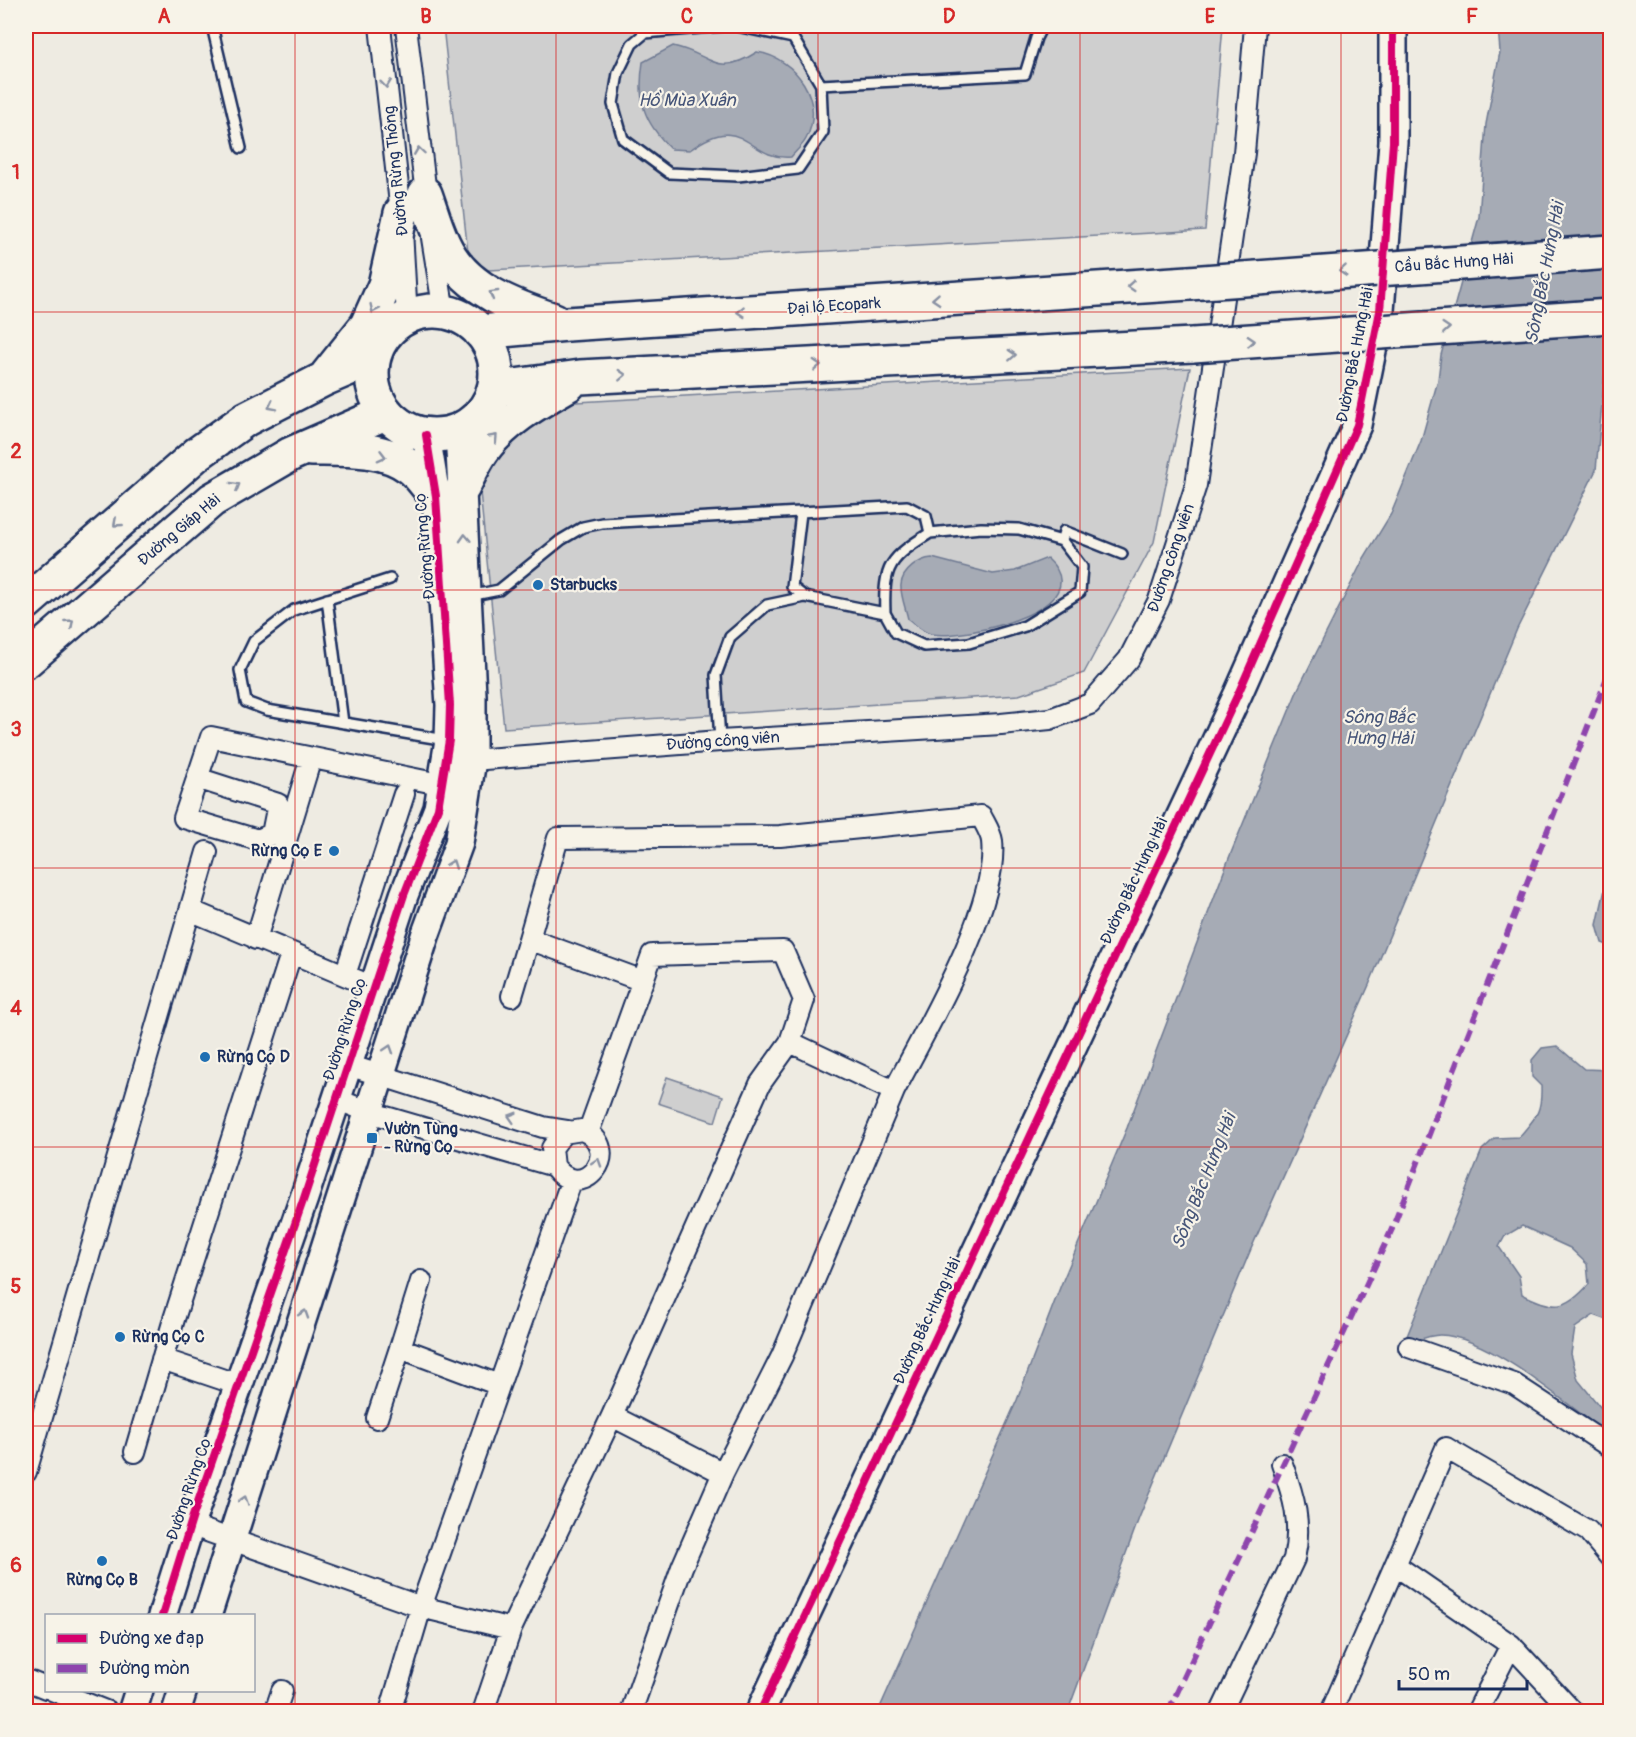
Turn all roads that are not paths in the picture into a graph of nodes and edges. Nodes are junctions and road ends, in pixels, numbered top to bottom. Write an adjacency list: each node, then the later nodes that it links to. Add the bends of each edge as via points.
1 (212, 26): 10 (lane)
2 (380, 26): 11 (street, Đường Rừng Thông, one-way to 11)
3 (406, 26): 11 (street, Đường Rừng Thông, one-way to 3)
4 (723, 26): 9 (lane, via 645,33 632,44 618,73 613,104 623,139 669,173 738,176 798,169 823,132)
5 (736, 26): 9 (lane, via 793,38)
6 (1042, 26): 9 (lane, via 1025,74)
7 (1255, 26): 41 (street, Đường công viên, via 1244,153 1196,485 1159,600 1129,659 1090,704 1050,719)
8 (1393, 26): 100 (street, Đường Bắc Hưng Hải, via 1393,142 1380,311 1357,425 1238,694)
9 (821, 85)
10 (241, 148)
11 (413, 204): 14 (street, Đường Rừng Thông); 16 (street, Đường Rừng Thông); 17 (highway, one-way to 11, via 517,308 473,282); 21 (highway, one-way to 21, via 367,325)
12 (1611, 252): 13 (highway, Cầu Bắc Hưng Hải, one-way to 13, bridge)
13 (1189, 283): 17 (highway, Đại lộ Ecopark, one-way to 17)
14 (444, 312): 16 (highway, via 436,310); 18 (highway, via 458,315)
15 (1611, 316): 20 (highway, one-way to 15, bridge, via 1193,345)
16 (407, 318): 19 (highway, via 381,340)
17 (567, 324): 18 (highway, Đại lộ Ecopark)
18 (480, 332): 22 (highway, via 496,364)
19 (374, 358): 21 (highway); 23 (highway, via 371,377)
20 (580, 377): 22 (highway); 27 (highway, one-way to 20, via 503,429 529,406)
21 (324, 379): 36 (highway, one-way to 36, via 246,419 197,454)
22 (494, 389): 24 (highway, via 487,407)
23 (385, 413): 25 (highway, via 400,426); 26 (highway, Đường Giáp Hải)
24 (459, 430): 25 (highway); 27 (street, Đường Rừng Cọ)
25 (426, 435): 27 (street, Đường Rừng Cọ)
26 (304, 449): 27 (highway, one-way to 27, via 384,455); 38 (highway, Đường Giáp Hải, one-way to 26, via 212,500)
27 (449, 492): 33 (street, Đường Rừng Cọ, one-way to 27); 40 (street, Đường Rừng Cọ)
28 (801, 513): 29 (lane, via 907,506 926,516); 33 (lane, via 583,527 550,547 499,590); 34 (lane, via 792,586)
29 (930, 533): 30 (lane, via 1019,529); 37 (lane, via 900,552 884,581)
30 (1062, 541): 31 (lane, via 1064,531); 37 (lane, via 1082,567 1080,592 1025,626 969,643 924,646 896,633)
31 (1122, 554)
32 (390, 579): 35 (lane)
33 (468, 596): 43 (street, Đường Rừng Cọ)
34 (805, 597): 37 (lane); 41 (lane, via 767,605 730,637 716,675)
35 (327, 599): 39 (lane); 39 (lane, via 294,610 254,641 240,670 246,702 267,710)
36 (26, 603)
37 (885, 613)
38 (26, 662)
39 (343, 723): 40 (lane)
40 (449, 740): 43 (street); 45 (street, Đường Rừng Cọ)
41 (720, 741): 43 (street, Đường công viên)
42 (311, 758): 44 (street, via 211,737); 45 (street); 49 (street)
43 (472, 760): 45 (street, Đường Rừng Cọ)
44 (197, 777): 44 (street, via 278,804 272,834 258,840 184,818)
45 (454, 787): 54 (street, Đường Rừng Cọ, via 438,808); 58 (street, Đường Rừng Cọ, one-way to 45, via 459,843)
46 (404, 794): 52 (street)
47 (207, 852): 48 (street)
48 (192, 911): 49 (street); 76 (street)
49 (256, 939): 51 (street)
50 (529, 939): 53 (street); 55 (street); 59 (street, via 558,838 780,836 981,816 992,840 990,872 973,934)
51 (291, 954): 52 (street); 68 (street)
52 (345, 975): 54 (street)
53 (643, 981): 56 (street, via 652,955 783,951 804,1000); 62 (street)
54 (374, 987): 57 (street, Đường Rừng Cọ)
55 (512, 996)
56 (790, 1042): 59 (street); 71 (street, via 759,1084)
57 (348, 1065): 58 (street); 60 (street, Đường Rừng Cọ)
58 (380, 1076): 61 (street, Đường Rừng Cọ); 62 (street, one-way to 58, via 543,1127)
59 (894, 1091): 77 (street, via 782,1356)
60 (336, 1099): 61 (street); 69 (street, Đường Rừng Cọ)
61 (369, 1112): 63 (street); 79 (street, Đường Rừng Cọ, one-way to 61)
62 (578, 1132): 63 (street, via 558,1137 552,1148); 64 (street, one-way to 62, via 591,1174 600,1163 598,1142)
63 (554, 1166): 64 (street, via 564,1177)
64 (572, 1179): 70 (street)
65 (421, 1281): 67 (street)
66 (1409, 1347): 73 (street, via 1514,1384)
67 (400, 1348): 70 (street); 72 (street)
68 (162, 1359): 69 (street); 74 (street)
69 (238, 1385): 78 (street, Đường Rừng Cọ)
70 (499, 1385): 82 (street)
71 (612, 1416): 77 (street); 85 (street)
72 (377, 1418)
73 (1611, 1447)
74 (135, 1452)
75 (1282, 1464): 101 (street, via 1299,1519 1299,1539 1294,1559)
76 (26, 1472)
77 (723, 1473): 99 (street, via 682,1567)
78 (190, 1525): 79 (street); 83 (street, Đường Rừng Cọ)
79 (231, 1541): 82 (street); 84 (street, Đường Rừng Cọ)
80 (1611, 1557): 81 (street, via 1588,1531 1446,1448)
81 (1395, 1565): 86 (street); 102 (street)
82 (421, 1607): 85 (street); 97 (street)
83 (163, 1614)
84 (208, 1614)
85 (511, 1629): 98 (street)
86 (1511, 1645): 103 (street); 104 (street)
87 (26, 1680): 88 (street)
88 (45, 1688)
89 (282, 1691): 96 (street)
90 (57, 1692): 93 (street)
91 (138, 1692): 94 (street)
92 (182, 1692): 95 (street)
93 (108, 1712)
94 (132, 1712)
95 (176, 1712)
96 (275, 1712)
97 (390, 1712)
98 (483, 1712)
99 (631, 1712)
100 (760, 1712)
101 (1221, 1712)
102 (1331, 1712)
103 (1477, 1712)
104 (1573, 1712)

